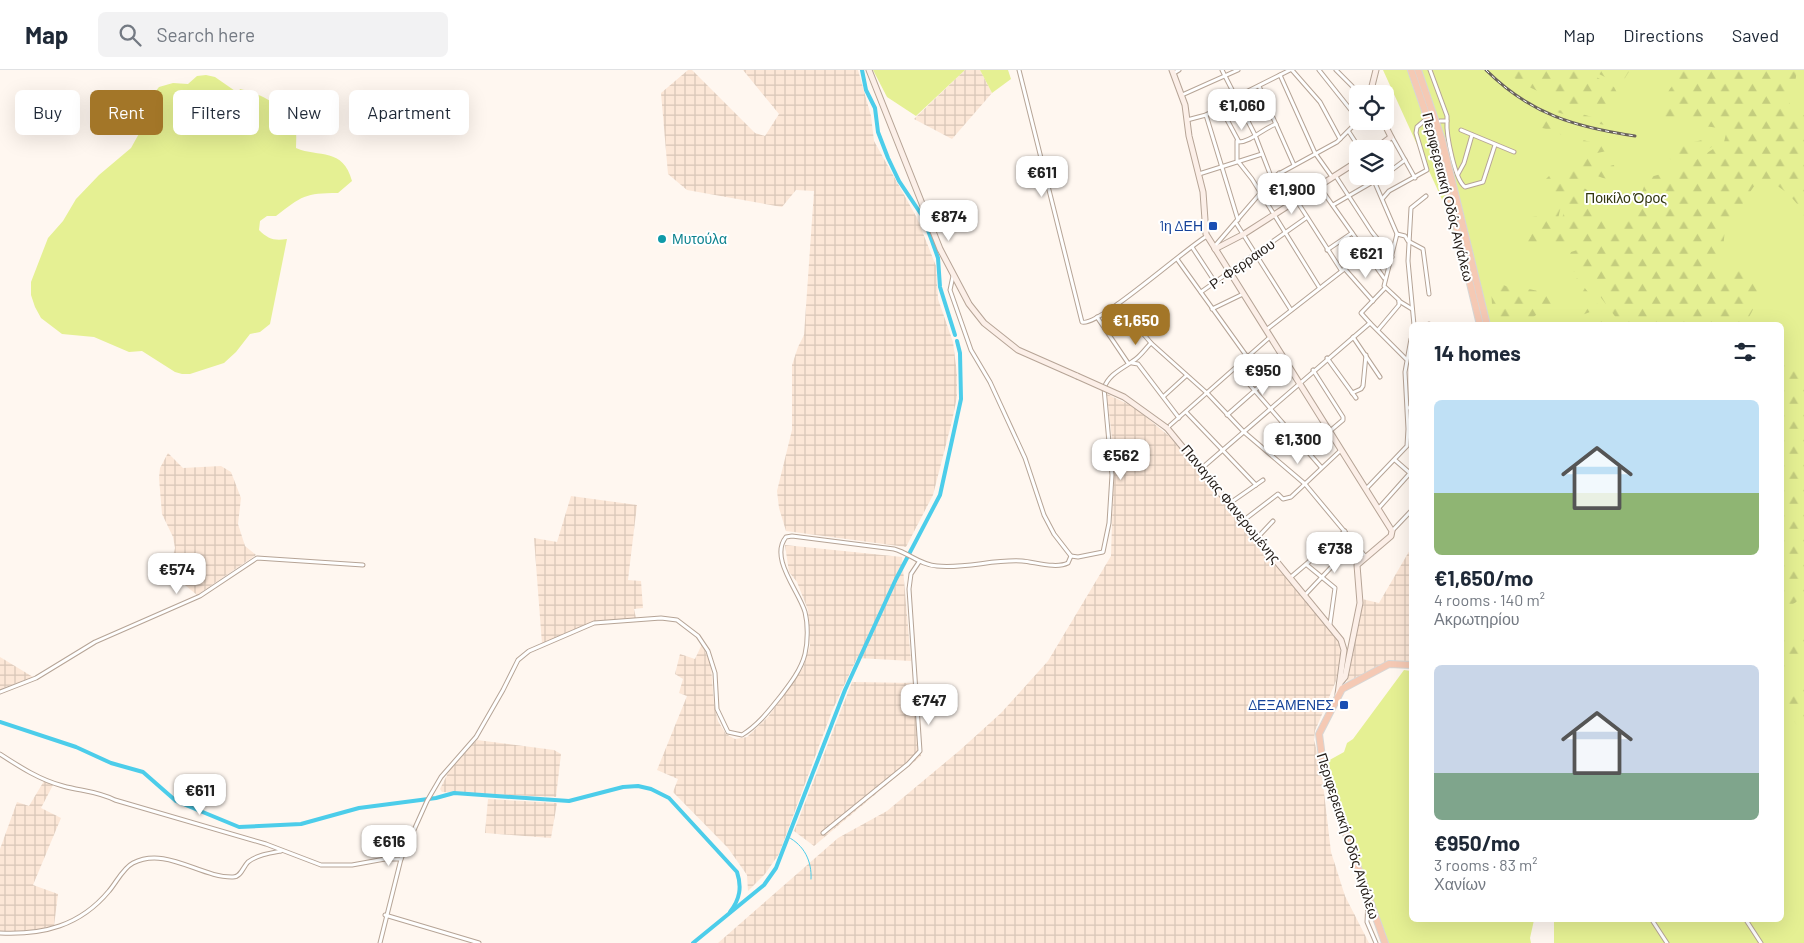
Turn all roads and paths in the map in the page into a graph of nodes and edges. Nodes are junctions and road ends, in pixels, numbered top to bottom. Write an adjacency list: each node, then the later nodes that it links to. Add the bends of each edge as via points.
1 (876, 70): 13 (street)
2 (1019, 70): 96 (street, via 1082,322 1086,324)
3 (1222, 70): 15 (street)
4 (1238, 70): 15 (street)
5 (1291, 70): 14 (street); 35 (street, via 1320,102)
6 (1319, 70): 22 (street)
7 (1336, 70): 16 (street)
8 (1376, 70): 17 (street)
9 (1411, 70): 98 (highway, Περιφερειακή Οδός Αιγάλεω, via 1437,146)
10 (1418, 70): 99 (highway, Περιφερειακή Οδός Αιγάλεω, via 1444,146)
11 (1430, 70): 27 (street)
12 (1175, 71): 19 (street)
13 (870, 72): 82 (street, Παναγίας Φανερωμένης)
14 (1280, 75): 18 (street); 41 (street)
15 (1224, 76): 19 (street); 20 (street)
16 (1351, 85)
17 (1372, 85)
18 (1259, 86): 20 (street); 28 (street)
19 (1182, 95): 24 (street)
20 (1236, 97): 21 (street); 32 (street)
21 (1217, 108): 23 (street); 38 (street, via 1226,118)
22 (1349, 108)
23 (1206, 115): 24 (street); 47 (street)
24 (1187, 120): 49 (street)
25 (1424, 121): 53 (street, via 1416,133 1428,167)
26 (1440, 121): 27 (street)
27 (1447, 121): 51 (street, via 1446,130)
28 (1276, 124): 32 (street); 45 (street)
29 (1388, 130): 34 (street)
30 (1461, 130): 33 (street)
31 (1349, 132): 35 (street); 36 (street)
32 (1255, 135): 38 (street, via 1248,141); 42 (street)
33 (1472, 135): 39 (street); 51 (street)
34 (1391, 137): 37 (street); 43 (street)
35 (1340, 140): 41 (street)
36 (1354, 140)
37 (1387, 140)
38 (1237, 141): 44 (street, via 1236,157)
39 (1495, 145): 40 (street); 51 (street, via 1483,182 1465,187)
40 (1514, 152)
41 (1315, 153): 45 (street); 52 (street)
42 (1262, 154): 44 (street); 54 (street)
43 (1405, 160): 48 (street); 53 (street)
44 (1239, 162): 47 (street); 58 (street)
45 (1294, 165): 50 (street)
46 (1349, 166): 52 (street)
47 (1221, 167): 49 (street); 66 (street)
48 (1394, 168)
49 (1199, 174): 71 (street)
50 (1279, 174): 54 (street); 62 (street)
51 (1458, 175)
52 (1333, 176): 57 (street); 60 (street)
53 (1415, 178): 61 (street, via 1389,191)
54 (1272, 179): 58 (street)
55 (1371, 185): 60 (street)
56 (1376, 185): 61 (street)
57 (1319, 186): 62 (street); 63 (street)
58 (1261, 194): 64 (street); 66 (street)
59 (1426, 196): 72 (street, via 1411,208)
60 (1350, 197): 63 (street); 79 (street)
61 (1383, 198): 70 (street, via 1384,207)
62 (1296, 200): 64 (street); 65 (street)
63 (1333, 205): 68 (street)
64 (1274, 215): 67 (street); 69 (street)
65 (1306, 218): 67 (street, Ρ. Φερραιου); 75 (street)
66 (1237, 221): 69 (street); 74 (street)
67 (1286, 233): 76 (street, Ρ. Φερραιου); 85 (street)
68 (1352, 233): 75 (street); 77 (street)
69 (1244, 234): 74 (street); 76 (street)
70 (1398, 234): 72 (street); 79 (street)
71 (1207, 236): 73 (street); 74 (street)
72 (1408, 241): 89 (street, via 1424,251); 95 (street)
73 (1192, 247): 78 (street); 84 (street)
74 (1214, 248): 81 (street)
75 (1327, 250): 80 (street)
76 (1256, 253): 81 (street, Ρ. Φερραιου); 94 (street)
77 (1365, 253): 80 (street); 83 (street)
78 (1177, 258): 87 (street); 92 (street)
79 (1392, 258): 83 (street)
80 (1343, 269): 85 (street); 91 (street)
81 (1230, 273): 84 (street, Ρ. Φερραιου); 88 (street)
82 (953, 276): 128 (street, Παναγίας Φανερωμένης, bridge, via 976,315 1018,350 1124,397); 152 (street, via 950,290 969,345 1025,458 1044,515)
83 (1385, 279): 86 (street)
84 (1215, 282): 87 (street, Ρ. Φερραιου)
85 (1319, 288): 94 (street)
86 (1384, 288): 90 (street); 91 (street)
87 (1201, 292): 93 (street)
88 (1243, 294): 93 (street); 101 (street)
89 (1429, 294)
90 (1399, 300): 95 (street); 102 (street, via 1397,310)
91 (1373, 301): 100 (street, via 1361,313)
92 (1118, 304): 96 (street); 105 (street)
93 (1212, 309): 108 (street)
94 (1291, 310): 101 (street)
95 (1413, 310): 97 (street)
96 (1097, 317): 111 (street)
97 (1414, 322)
98 (1479, 322)
99 (1486, 322)
100 (1370, 323): 102 (street); 103 (street)
101 (1266, 330): 104 (street)
102 (1378, 330): 110 (street)
103 (1353, 337): 107 (street); 109 (street)
104 (1270, 338): 108 (street); 112 (street)
105 (1151, 344): 111 (street); 115 (street)
106 (1409, 347): 110 (street)
107 (1366, 355): 116 (street); 119 (street, via 1363,386)
108 (1248, 358): 113 (street)
109 (1327, 358): 114 (street); 119 (street)
110 (1406, 359): 121 (street)
111 (1130, 363): 122 (street, via 1138,364); 152 (street, via 1107,380 1104,388 1112,465 1110,523 1105,547 1097,555)
112 (1286, 363): 117 (street); 118 (street)
113 (1236, 369): 118 (street); 120 (street)
114 (1313, 370): 117 (street); 130 (street, via 1343,417)
115 (1186, 376): 120 (street); 122 (street)
116 (1380, 377)
117 (1298, 383): 124 (street); 130 (street)
118 (1256, 391): 124 (street); 126 (street)
119 (1352, 393): 123 (street)
120 (1208, 394): 125 (street); 126 (street)
121 (1409, 395)
122 (1164, 396): 127 (street)
123 (1356, 398)
124 (1271, 408): 129 (street); 135 (street)
125 (1186, 412): 127 (street); 133 (street)
126 (1228, 415): 129 (street)
127 (1179, 418): 128 (street)
128 (1167, 428): 136 (street, Παναγίας Φανερωμένης)
129 (1244, 432): 133 (street); 140 (street)
130 (1329, 432): 132 (street)
131 (1409, 432): 134 (street, via 1405,449)
132 (1341, 450): 135 (street); 142 (street)
133 (1221, 451): 136 (street); 141 (street)
134 (1395, 460): 137 (street); 142 (street)
135 (1321, 467): 140 (street)
136 (1202, 468): 143 (street, Παναγίας Φανερωμένης)
137 (1409, 471)
138 (1409, 475): 144 (street)
139 (1263, 480): 141 (street)
140 (1305, 484): 146 (street, via 1289,498 1283,499 1278,494); 148 (street)
141 (1256, 485): 143 (street)
142 (1365, 490): 144 (street)
143 (1230, 503): 146 (street, Παναγίας Φανερωμένης)
144 (1378, 509): 149 (street)
145 (1409, 513): 149 (street)
146 (1244, 520): 150 (street, Παναγίας Φανερωμένης)
147 (1273, 521): 150 (street)
148 (1345, 531): 151 (street); 156 (street)
149 (1392, 531): 153 (street, via 1391,536)
150 (1258, 537): 158 (street, Παναγίας Φανερωμένης)
151 (1354, 543): 153 (street); 157 (street)
152 (1071, 556): 154 (street, via 1068,563 1061,565 1020,560 941,566)
153 (1365, 556): 162 (street, via 1357,565 1360,603 1345,677)
154 (919, 562): 166 (street, via 911,574 909,589 920,751); 168 (street, via 894,548 786,537 782,544 783,568 799,594 805,613 806,652 783,693 760,721 742,735 724,728 717,709 713,661 704,644 677,620 594,623 539,646 518,660 476,737 442,777 427,801)
155 (363, 565): 163 (street, via 257,558 200,596 95,642 36,678)
156 (1307, 565): 157 (street); 158 (street)
157 (1321, 576): 159 (street); 160 (street, via 1336,591)
158 (1291, 577): 159 (street, Παναγίας Φανερωμένης)
159 (1305, 595): 160 (street, Παναγίας Φανερωμένης)
160 (1330, 624): 162 (street, Παναγίας Φανερωμένης, via 1344,646)
161 (1409, 665): 164 (highway, Περιφερειακή Οδός Αιγάλεω, via 1389,664 1348,684)
162 (1340, 683): 164 (street, Παναγίας Φανερωμένης)
163 (0, 692)
164 (1337, 695): 169 (highway, Περιφερειακή Οδός Αιγάλεω, via 1319,734 1319,745)
165 (0, 754): 167 (street, via 29,773 54,783 101,793)
166 (823, 832)
167 (282, 851): 168 (street, via 328,866); 173 (street, via 250,861 234,877 210,874 166,860 147,859 132,863 94,906 62,927 26,934)
168 (401, 859): 170 (street)
169 (1368, 900): 176 (street, via 1366,918); 177 (highway, Περιφερειακή Οδός Αιγάλεω)
170 (386, 915): 174 (street); 175 (street)
171 (1653, 922): 178 (street)
172 (1747, 922): 179 (street)
173 (0, 933)
174 (380, 943)
175 (479, 943)
176 (1376, 943)
177 (1384, 943)
178 (1667, 943)
179 (1761, 943)

